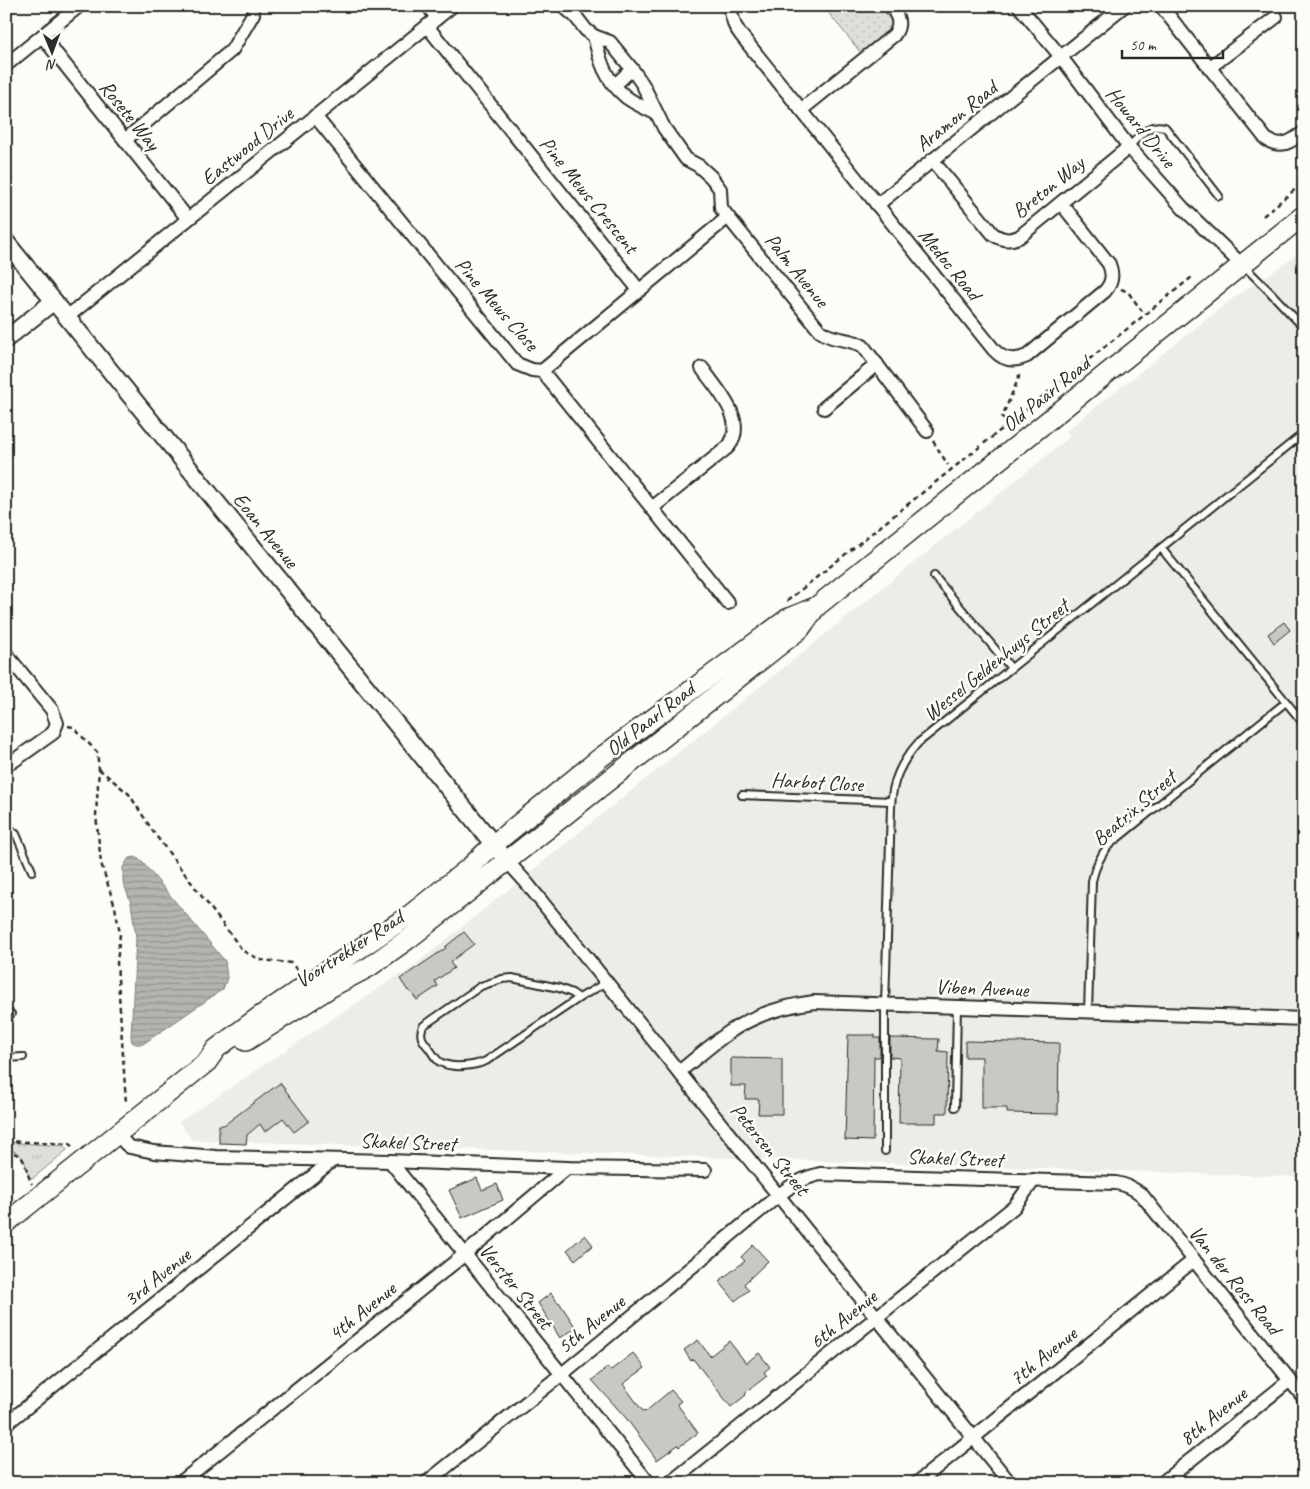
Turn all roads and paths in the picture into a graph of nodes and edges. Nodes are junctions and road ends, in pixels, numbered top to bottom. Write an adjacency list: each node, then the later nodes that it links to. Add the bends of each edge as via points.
1 (79, 6): 13 (street)
2 (428, 6): 12 (street, Pine Mews Crescent)
3 (452, 6): 12 (street, Eastwood Drive)
4 (562, 6): 14 (street, Palm Avenue)
5 (728, 6): 20 (street, Medoc Road, via 741,35)
6 (890, 6): 20 (street, via 898,19 894,34)
7 (1019, 6): 15 (street, Howard Drive)
8 (1124, 6): 15 (street, Aramon Road)
9 (1161, 6): 17 (street)
10 (252, 14): 24 (street, via 232,50)
11 (1276, 18): 17 (street)
12 (432, 22): 22 (street, Eastwood Drive); 39 (street, Pine Mews Crescent)
13 (42, 36): 16 (street); 24 (street, Rosete Way)
14 (594, 36): 18 (street, Palm Avenue, via 610,42); 19 (street, Palm Avenue, via 601,64)
15 (1061, 57): 25 (street, Howard Drive); 26 (street, Aramon Road)
16 (6, 65)
17 (1209, 68): 23 (street, via 1266,139 1282,144)
18 (632, 69): 19 (street); 21 (street, Palm Avenue)
19 (615, 85): 21 (street, Palm Avenue, via 627,98)
20 (801, 110): 30 (street, Medoc Road)
21 (658, 114): 33 (street, Palm Avenue, via 686,159 699,166 720,189 721,208)
22 (315, 116): 34 (street, Eastwood Drive); 48 (street, Pine Mews Close, via 518,364)
23 (1304, 132)
24 (125, 140): 34 (street, Rosete Way)
25 (1129, 147): 28 (lane, via 1146,129 1155,126 1165,128); 29 (street, Breton Way); 36 (street, Howard Drive, via 1183,208)
26 (932, 160): 29 (street, Breton Way, via 993,234 1002,239 1019,237); 30 (street, Aramon Road)
27 (1304, 182): 32 (path)
28 (1219, 196)
29 (1061, 203): 38 (street, via 1109,264)
30 (877, 205): 45 (street, Medoc Road, via 997,354)
31 (1304, 215): 36 (main road, Old Paarl Road)
32 (1263, 216)
33 (728, 217): 39 (street); 46 (street, Palm Avenue, via 820,331 861,345)
34 (188, 219): 42 (street, Eastwood Drive)
35 (6, 242): 40 (street, Eoan Avenue)
36 (1242, 265): 43 (lane); 59 (main road, Old Paarl Road)
37 (1192, 277): 57 (path)
38 (1110, 284): 41 (path, via 1128,292); 45 (street, via 1027,356)
39 (639, 290): 48 (street)
40 (54, 301): 42 (street, Eoan Avenue); 44 (street)
41 (1142, 311)
42 (67, 316): 70 (street, Eoan Avenue)
43 (1304, 328)
44 (6, 339)
45 (1016, 360): 50 (path, via 1018,377 1002,417)
46 (877, 364): 49 (street); 51 (street, Palm Avenue)
47 (702, 368): 54 (street, via 731,410 735,436 728,447)
48 (542, 371): 54 (street, Pine Mews Close)
49 (824, 408)
50 (1005, 420)
51 (927, 432): 53 (path)
52 (1304, 433): 55 (lane, Wessel Geldenhuys Street)
53 (948, 465)
54 (652, 508): 58 (street, Pine Mews Close)
55 (1161, 548): 61 (lane, Wessel Geldenhuys Street); 62 (lane)
56 (934, 576): 61 (lane)
57 (787, 600)
58 (728, 604)
59 (816, 607): 70 (main road, Old Paarl Road, via 788,619 600,758); 71 (main road, Old Paarl Road, via 800,629)
60 (6, 654): 63 (street, via 52,710)
61 (1011, 668): 68 (lane, Wessel Geldenhuys Street, via 914,748 896,775)
62 (1286, 702): 64 (lane); 78 (lane, Beatrix Street, via 1109,846 1100,858 1092,881)
63 (57, 723): 65 (street, via 53,733); 66 (path, via 73,727 97,752)
64 (1304, 724)
65 (8, 760)
66 (99, 770): 73 (path, via 129,794 243,951 261,960 291,963); 84 (path, via 96,815 101,863 120,934 117,963)
67 (742, 795): 68 (lane, Harbot Close)
68 (891, 801): 76 (lane, Wessel Geldenhuys Street)
69 (6, 826): 72 (lane, via 16,834)
70 (494, 844): 71 (street, Petersen Street); 82 (main road, Voortrekker Road, via 411,914 260,1016 216,1049)
71 (506, 861): 74 (street, Petersen Street); 82 (main road, Voortrekker Road, via 370,967 325,991 223,1056)
72 (32, 871)
73 (300, 972)
74 (607, 982): 75 (lane); 83 (street, Petersen Street)
75 (579, 998): 75 (lane, via 559,988 502,978 481,986 423,1026 422,1039 438,1061 446,1065 477,1065)
76 (886, 1005): 77 (street, Viben Avenue); 83 (street, Viben Avenue, via 814,1002 779,1008 728,1032); 90 (lane, Wessel Geldenhuys Street)
77 (957, 1007): 78 (street, Viben Avenue); 85 (lane)
78 (1088, 1012): 79 (street, Viben Avenue)
79 (1304, 1019)
80 (23, 1057): 81 (lane)
81 (6, 1058)
82 (207, 1062): 86 (main road, Voortrekker Road)
83 (679, 1072): 98 (street, Petersen Street)
84 (126, 1103)
85 (955, 1107)
86 (117, 1134): 91 (street, Skakel Street, via 130,1147 154,1152); 99 (main road, Voortrekker Road)
87 (6, 1140): 88 (path, via 70,1144)
88 (72, 1147)
89 (6, 1150): 96 (path, via 21,1157)
90 (885, 1151)
91 (333, 1160): 92 (street, Skakel Street); 106 (street, 3rd Avenue)
92 (390, 1161): 93 (street, Skakel Street); 100 (street, Verster Street)
93 (567, 1168): 94 (street, Skakel Street); 100 (street, 4th Avenue)
94 (705, 1170)
95 (1034, 1180): 97 (street, Skakel Street, via 1116,1183); 98 (street, Skakel Street, via 820,1174 807,1176); 102 (street, 6th Avenue, via 1014,1206)
96 (32, 1185)
97 (1134, 1188): 101 (street, Van der Ross Road)
98 (779, 1195): 102 (street, Petersen Street); 103 (street, 5th Avenue)
99 (6, 1223)
100 (465, 1254): 103 (street, Verster Street); 108 (street, 4th Avenue)
101 (1194, 1260): 104 (street, Van der Ross Road); 107 (street, 7th Avenue)
102 (877, 1316): 107 (street, Petersen Street); 111 (street, 6th Avenue)
103 (562, 1374): 109 (street, 5th Avenue); 110 (street, Verster Street)
104 (1290, 1380): 105 (street, Van der Ross Road); 114 (street, 8th Avenue)
105 (1304, 1398)
106 (6, 1424)
107 (974, 1437): 112 (street, 7th Avenue); 113 (street, Petersen Street)
108 (180, 1483)
109 (426, 1483)
110 (649, 1483)
111 (670, 1483)
112 (917, 1483)
113 (1010, 1483)
114 (1162, 1483)

